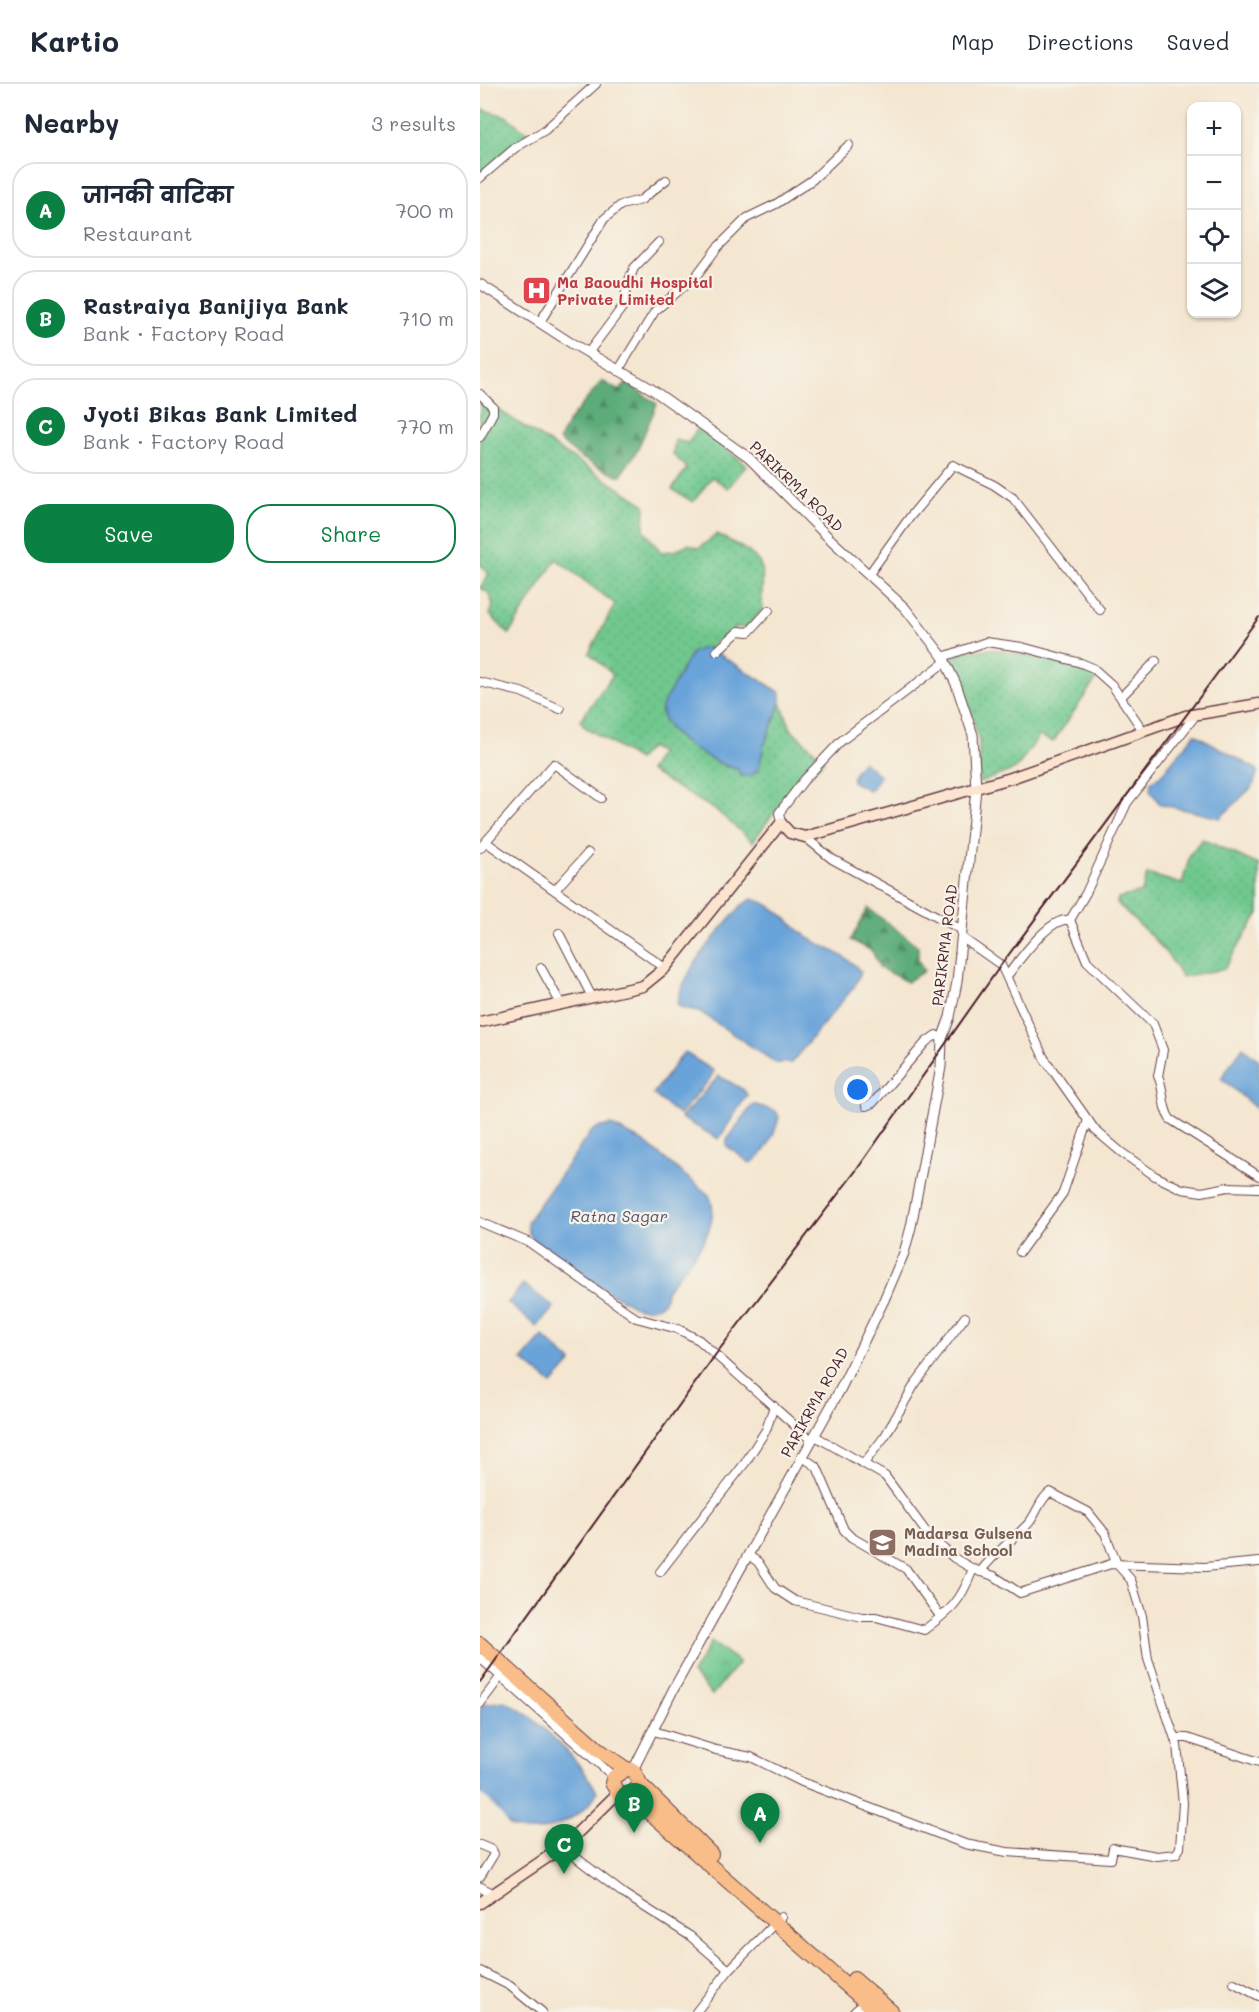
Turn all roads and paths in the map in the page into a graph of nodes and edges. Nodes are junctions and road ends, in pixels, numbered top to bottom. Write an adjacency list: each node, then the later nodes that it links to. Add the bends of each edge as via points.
1 (596, 84): 3 (street, via 545,130 515,148)
2 (849, 145): 9 (street, via 812,180 747,218 696,276 655,311)
3 (480, 178)
4 (666, 180): 7 (street, via 641,200 621,205 604,219)
5 (659, 242): 8 (street, via 634,268 624,305)
6 (480, 284): 7 (street, PARIKRMA ROAD)
7 (540, 322): 8 (street, PARIKRMA ROAD)
8 (588, 353): 9 (street, PARIKRMA ROAD)
9 (618, 371): 12 (street, PARIKRMA ROAD, via 650,388 749,458)
10 (480, 394): 11 (street, via 493,407)
11 (480, 437)
12 (869, 574): 14 (street, via 954,465 1013,498); 16 (street, PARIKRMA ROAD, via 905,608)
13 (769, 610): 15 (street, via 749,632 739,631)
14 (1100, 610)
15 (717, 651)
16 (944, 659): 19 (street, via 986,642 1022,647 1093,668); 24 (street, PARIKRMA ROAD, via 973,735); 26 (street, via 925,679 841,741 790,797 779,813)
17 (1156, 661): 19 (street)
18 (480, 682): 21 (street, via 521,693)
19 (1122, 696): 23 (street)
20 (1259, 704): 22 (main road)
21 (560, 710)
22 (1195, 716): 23 (main road); 31 (street, via 1127,803)
23 (1144, 732): 24 (main road)
24 (976, 789): 27 (main road); 33 (street, PARIKRMA ROAD)
25 (600, 798): 28 (street, via 554,764)
26 (781, 824): 27 (main road, via 790,833); 35 (main road)
27 (805, 837): 33 (street, via 842,866)
28 (483, 845): 30 (street)
29 (588, 853): 30 (street)
30 (555, 890): 35 (street)
31 (1070, 920): 36 (street, via 1056,922 1043,933); 43 (street, via 1087,961 1149,1018 1158,1034 1163,1058 1158,1076 1170,1119)
32 (559, 933): 37 (street)
33 (962, 933): 36 (street); 40 (street, PARIKRMA ROAD, via 950,1017)
34 (542, 968): 38 (street)
35 (665, 968): 37 (main road, via 643,986)
36 (1008, 975): 42 (street, via 1022,1015 1044,1058)
37 (592, 997): 38 (main road)
38 (561, 1004): 39 (main road)
39 (480, 1022)
40 (942, 1039): 41 (street, via 936,1035 926,1042 873,1103); 49 (street, PARIKRMA ROAD, via 941,1067 904,1253 861,1349)
41 (866, 1106)
42 (1088, 1120): 44 (street, via 1120,1152 1182,1189 1202,1192 1228,1187); 46 (street, via 1063,1193)
43 (1259, 1176)
44 (1259, 1188)
45 (480, 1222): 48 (street, via 530,1243 636,1318 678,1329 699,1340)
46 (1020, 1252)
47 (965, 1317): 51 (street, via 915,1384)
48 (774, 1406): 49 (street); 56 (street, via 766,1430 745,1463)
49 (813, 1438): 50 (street, PARIKRMA ROAD); 51 (street)
50 (801, 1456): 52 (street, PARIKRMA ROAD); 57 (street, via 817,1467 844,1530 906,1569)
51 (865, 1462): 55 (street, via 885,1476 929,1536)
52 (748, 1555): 57 (street, via 758,1562 775,1588 795,1601 924,1630); 61 (street, PARIKRMA ROAD)
53 (1259, 1562): 54 (street, via 1205,1567)
54 (1117, 1564): 55 (street, via 1020,1593 994,1576); 55 (street, via 1105,1533 1088,1512 1050,1492 1029,1522); 62 (street, via 1131,1580 1142,1616 1148,1659)
55 (976, 1571): 57 (street, via 954,1608)
56 (660, 1572)
57 (940, 1616)
58 (481, 1651): 59 (street); 64 (highway)
59 (501, 1676): 60 (street); 64 (street)
60 (480, 1704)
61 (654, 1731): 62 (street, via 751,1757 802,1782 965,1844 1007,1852 1111,1859 1113,1848 1157,1856 1171,1856 1180,1848 1183,1803); 64 (street, PARIKRMA ROAD)
62 (1175, 1738): 63 (street, via 1187,1738)
63 (1259, 1762)
64 (624, 1772): 65 (highway); 66 (highway, via 614,1789)
65 (640, 1784): 66 (highway, via 636,1792); 73 (highway)
66 (623, 1795): 68 (main road); 73 (highway)
67 (480, 1845): 69 (street, via 494,1854)
68 (562, 1847): 71 (main road); 74 (street, via 624,1894 690,1936)
69 (480, 1877)
70 (480, 1887): 71 (street)
71 (493, 1894): 72 (main road)
72 (480, 1903)
73 (778, 1919): 74 (street); 78 (highway)
74 (729, 1970): 80 (street)
75 (480, 1971): 79 (street, via 510,1986)
76 (1234, 1983): 77 (street)
77 (1259, 1996)
78 (869, 1999): 81 (street); 82 (highway); 83 (highway)
79 (542, 2012)
80 (696, 2012)
81 (854, 2012)
82 (877, 2012)
83 (892, 2012)

